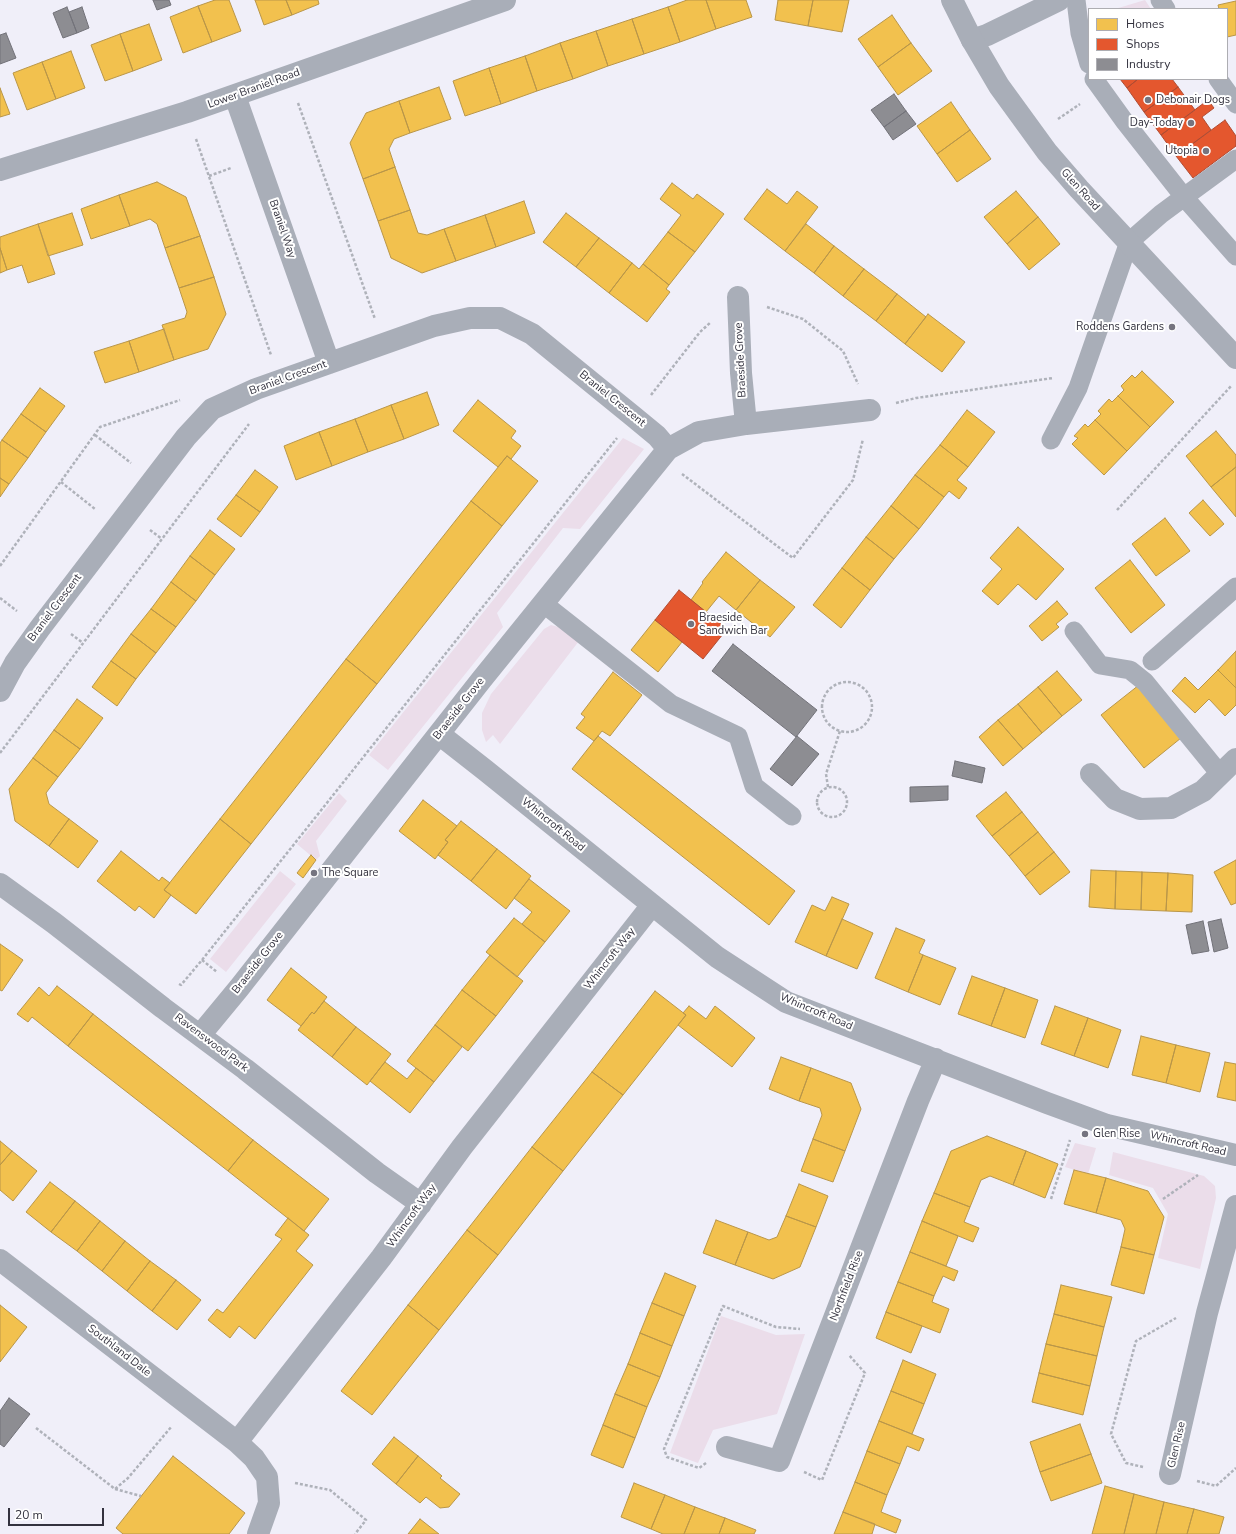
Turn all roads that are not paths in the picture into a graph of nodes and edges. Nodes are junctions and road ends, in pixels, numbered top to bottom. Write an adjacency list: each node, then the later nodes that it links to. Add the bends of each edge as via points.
1 (505, 0): 5 (street, Lower Braniel Road)
2 (952, 0): 6 (street, Glen Road)
3 (1059, 0): 6 (street)
4 (1076, 0): 7 (lane, via 1080,33)
5 (465, 7): 10 (street, Lower Braniel Road)
6 (972, 40): 15 (street, Glen Road, via 999,86 1047,152)
7 (1088, 61)
8 (1095, 80): 14 (lane)
9 (1219, 80): 11 (lane)
10 (235, 96): 13 (street, Lower Braniel Road); 19 (street, Braniel Way)
11 (1236, 104)
12 (1236, 160): 14 (lane)
13 (0, 170)
14 (1184, 197): 15 (lane); 16 (lane)
15 (1129, 242): 18 (street, Glen Road); 22 (lane, via 1078,388)
16 (1236, 256)
17 (738, 297): 21 (street, Braeside Grove)
18 (1236, 358)
19 (329, 362): 23 (street, Braniel Crescent, via 434,326 470,318 500,318 532,334 634,417 657,436); 28 (street, Braniel Crescent, via 256,389 212,409 186,437 29,642 14,663)
20 (870, 410): 21 (street, Braeside Grove)
21 (746, 424): 23 (street, Braeside Grove, via 699,432)
22 (1051, 440)
23 (665, 454): 25 (street, Braeside Grove)
24 (1236, 587): 27 (lane)
25 (544, 604): 29 (street, Braeside Grove); 33 (lane, via 671,704 738,736 754,786)
26 (1074, 631): 32 (lane, via 1100,665 1130,670 1145,682)
27 (1152, 661)
28 (0, 691)
29 (439, 734): 35 (street, Whincroft Road); 36 (street, Braeside Grove)
30 (1236, 759): 32 (street)
31 (1091, 774): 32 (street, via 1115,799 1140,809 1171,808 1203,791)
32 (1220, 774)
33 (792, 816)
34 (0, 884): 36 (street, Ravenswood Park)
35 (652, 905): 37 (street, Whincroft Road, via 717,958 786,1002); 39 (street, Whincroft Way, via 462,1147)
36 (201, 1034): 39 (street, Ravenswood Park, via 377,1173)
37 (936, 1059): 38 (street, Whincroft Road, via 1107,1125); 43 (street, Northfield Rise, via 779,1461)
38 (1236, 1155)
39 (421, 1204): 42 (street, Whincroft Way)
40 (1236, 1206): 44 (street, Glen Rise, via 1207,1313)
41 (0, 1260): 42 (street, Southland Dale)
42 (237, 1442): 45 (street, via 254,1458 267,1477 270,1503)
43 (726, 1447)
44 (1170, 1474)
45 (258, 1534)

